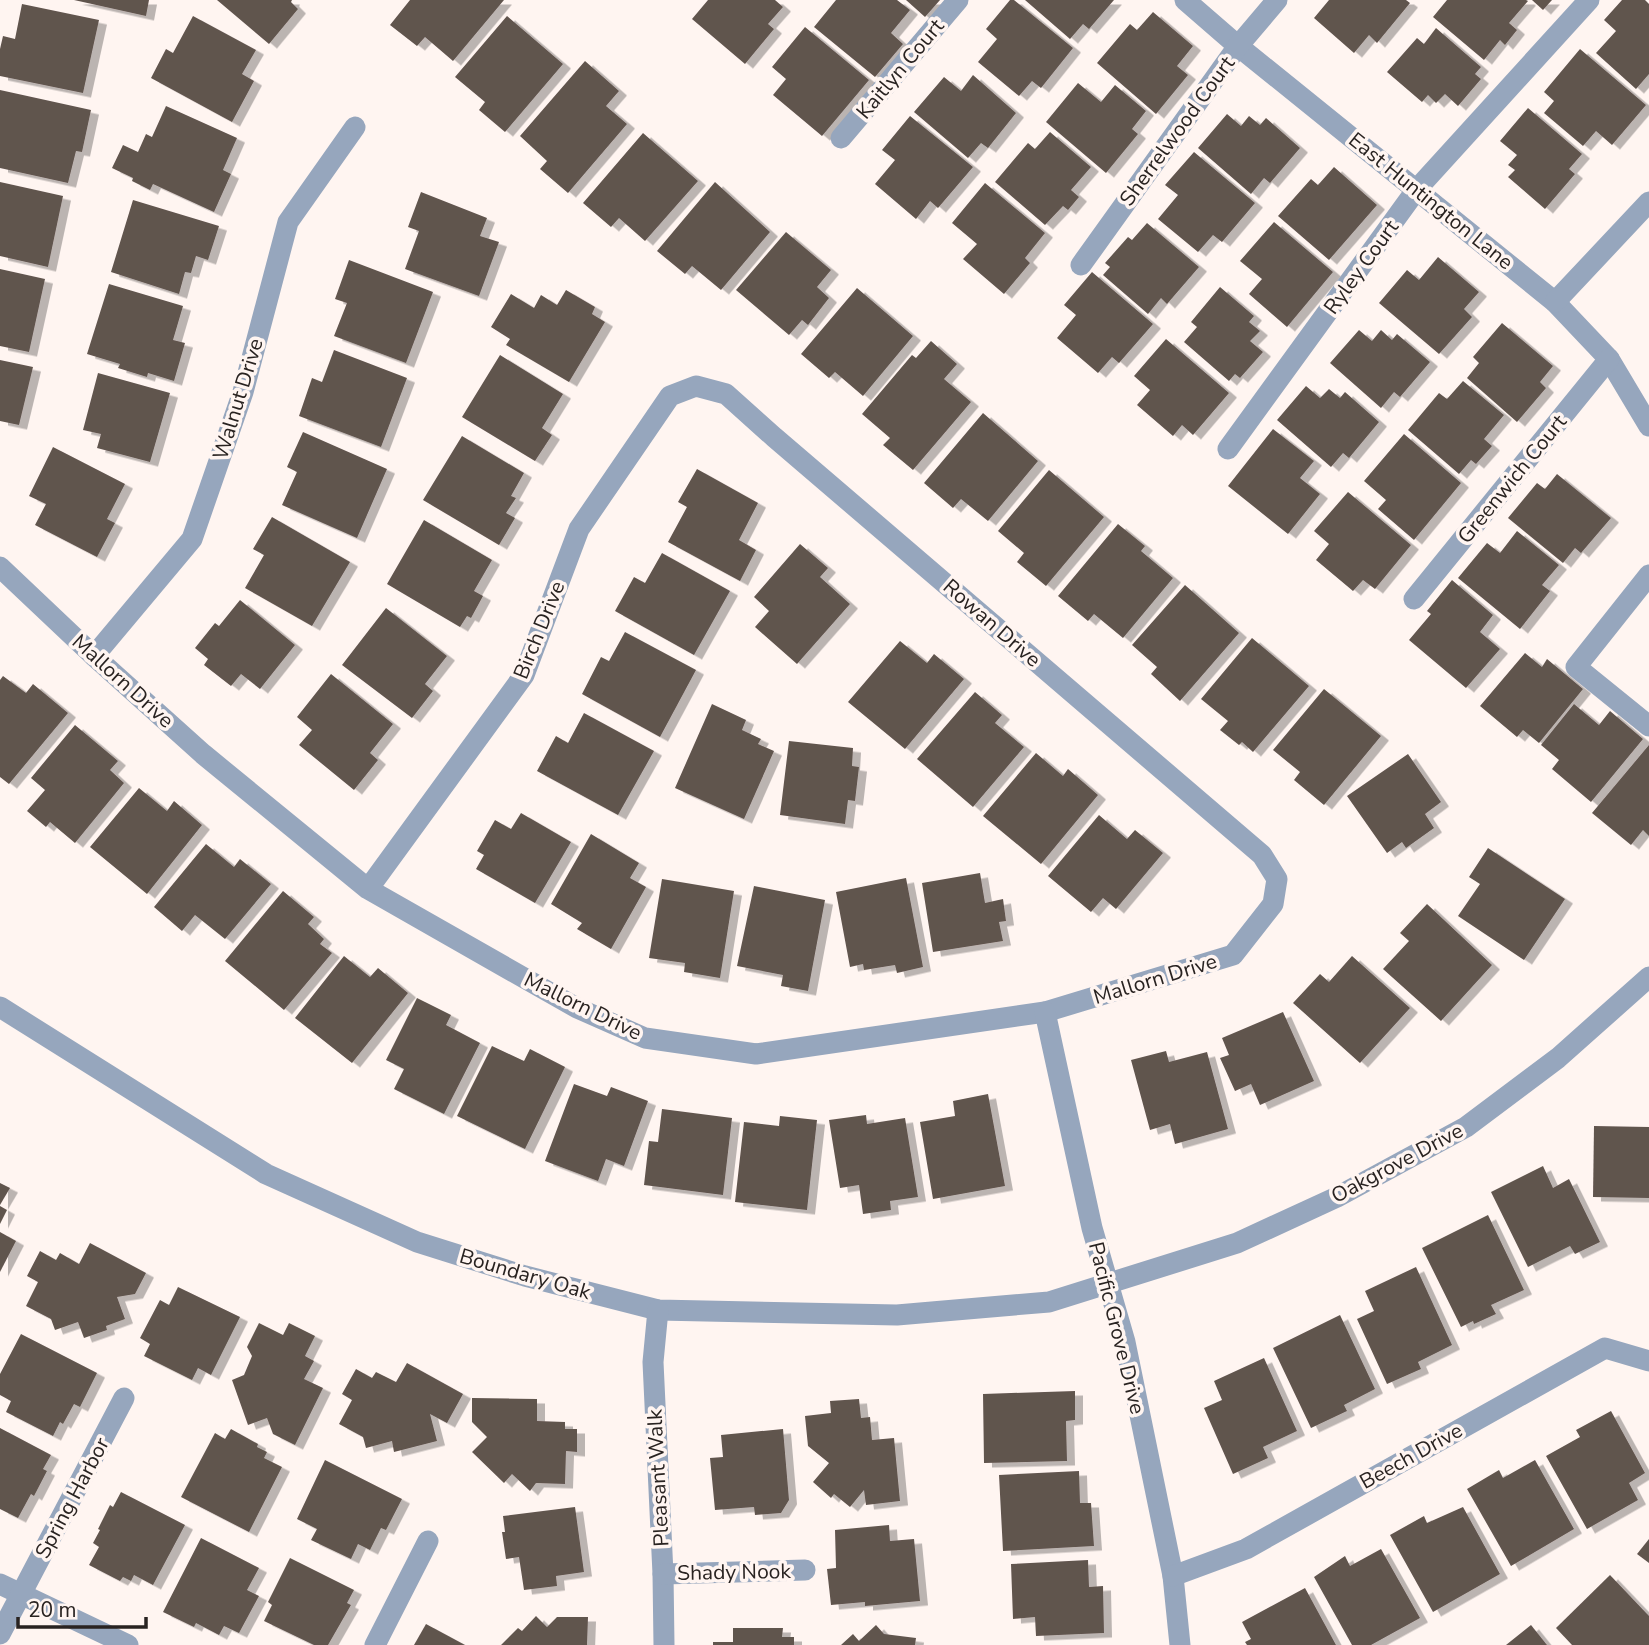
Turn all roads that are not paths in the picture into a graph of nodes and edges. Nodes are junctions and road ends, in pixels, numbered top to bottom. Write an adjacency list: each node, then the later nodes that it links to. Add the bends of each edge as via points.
1 (958, 0): 7 (street, Kaitlyn Court)
2 (1185, 0): 5 (street, East Huntington Lane)
3 (1277, 0): 5 (street, Sherrelwood Court)
4 (1590, 0): 8 (street, Ryley Court)
5 (1238, 46): 8 (street, East Huntington Lane); 10 (street, Sherrelwood Court)
6 (355, 127): 19 (street, Walnut Drive, via 288,222 243,391 192,539)
7 (841, 138)
8 (1418, 189): 11 (street, East Huntington Lane); 15 (street, Ryley Court)
9 (1649, 202): 11 (street)
10 (1081, 265)
11 (1555, 302): 12 (street, East Huntington Lane)
12 (1609, 359): 14 (street, East Huntington Lane); 18 (street, Greenwich Court)
13 (670, 396): 21 (street, Birch Drive, via 579,529 524,675); 22 (street, Rowan Drive, via 696,386 726,394 1262,855 1277,879)
14 (1649, 426)
15 (1228, 449)
16 (0, 567): 19 (street, Mallorn Drive)
17 (1649, 575): 20 (street, via 1576,667)
18 (1414, 599)
19 (93, 656): 21 (street, Mallorn Drive, via 202,754)
20 (1649, 726)
21 (368, 888): 25 (street, Mallorn Drive, via 577,1008 645,1038 756,1054)
22 (1273, 904): 25 (street, Mallorn Drive, via 1234,955)
23 (1649, 977): 26 (street, Oakgrove Drive, via 1558,1058 1466,1127 1336,1197 1237,1243)
24 (0, 1007): 27 (street, Boundary Oak, via 266,1174 417,1242)
25 (1045, 1012): 26 (street, Pacific Grove Drive)
26 (1108, 1285): 27 (street, Boundary Oak, via 1049,1303 897,1315); 33 (street, Pacific Grove Drive, via 1125,1342)
27 (658, 1310): 32 (street, Pleasant Walk, via 653,1363)
28 (1649, 1361): 33 (street, Beech Drive, via 1605,1348 1245,1549)
29 (124, 1398): 35 (street, Spring Harbor)
30 (428, 1541): 38 (street)
31 (805, 1570): 32 (street, Shady Nook)
32 (663, 1574): 39 (street, Pleasant Walk)
33 (1173, 1576): 40 (street, Pacific Grove Drive)
34 (0, 1584): 35 (street)
35 (21, 1595): 36 (street, Spring Harbor); 37 (street)
36 (0, 1634)
37 (128, 1645)
38 (374, 1645)
39 (664, 1645)
40 (1180, 1645)

